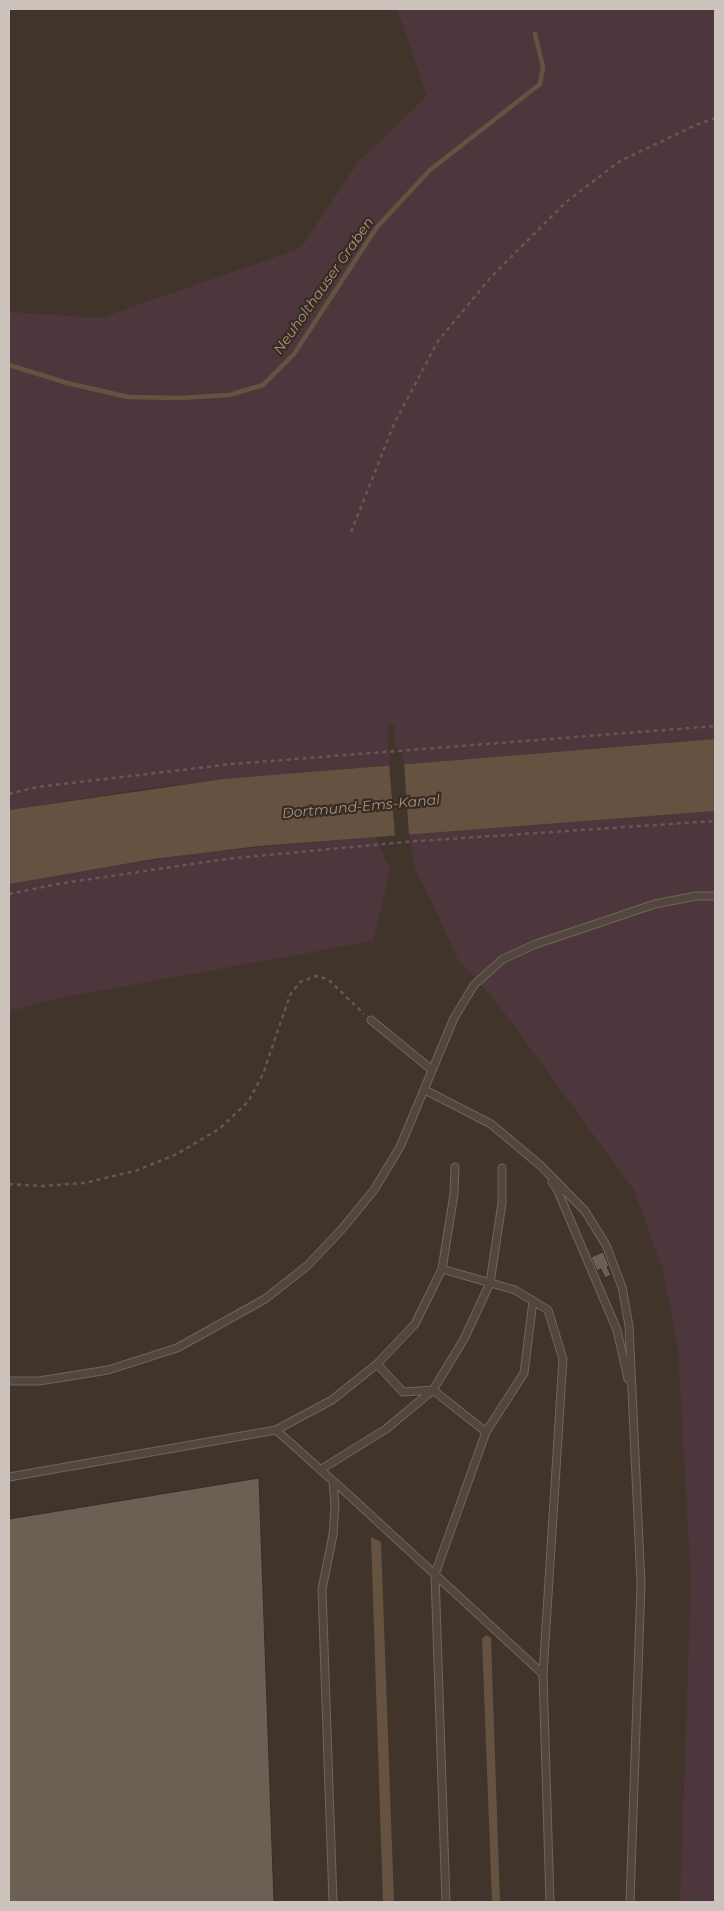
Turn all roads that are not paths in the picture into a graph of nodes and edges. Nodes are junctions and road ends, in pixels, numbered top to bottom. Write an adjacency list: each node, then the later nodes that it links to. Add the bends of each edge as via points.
1 (715, 896): 3 (lane, via 696,896 655,904 536,944 504,959 474,985 461,1004)
2 (371, 1020): 3 (lane)
3 (432, 1070): 4 (lane)
4 (425, 1090): 5 (lane, via 491,1124); 12 (lane, via 400,1147 374,1190 307,1266 265,1299 177,1348 108,1370 39,1381)
5 (540, 1166): 14 (lane, via 557,1189 617,1330); 14 (lane, via 585,1211 606,1245 622,1287 628,1326)
6 (455, 1167): 8 (lane)
7 (502, 1168): 9 (lane, via 502,1203)
8 (442, 1269): 9 (lane); 11 (lane, via 415,1324)
9 (490, 1283): 10 (lane, via 515,1290); 13 (lane, via 464,1339)
10 (533, 1301): 16 (lane, via 524,1372); 21 (lane, via 548,1310 563,1359)
11 (377, 1364): 13 (lane, via 403,1392); 15 (lane, via 332,1400)
12 (9, 1381)
13 (433, 1390): 16 (lane); 17 (lane, via 386,1429)
14 (632, 1400): 25 (lane, via 641,1593)
15 (276, 1430): 17 (lane); 18 (lane)
16 (486, 1432): 20 (lane)
17 (320, 1470): 19 (lane)
18 (9, 1476)
19 (333, 1481): 20 (lane); 22 (lane, via 332,1535 322,1589)
20 (435, 1574): 21 (lane); 23 (lane)
21 (543, 1674): 24 (lane)
22 (333, 1902)
23 (446, 1902)
24 (550, 1902)
25 (630, 1902)

